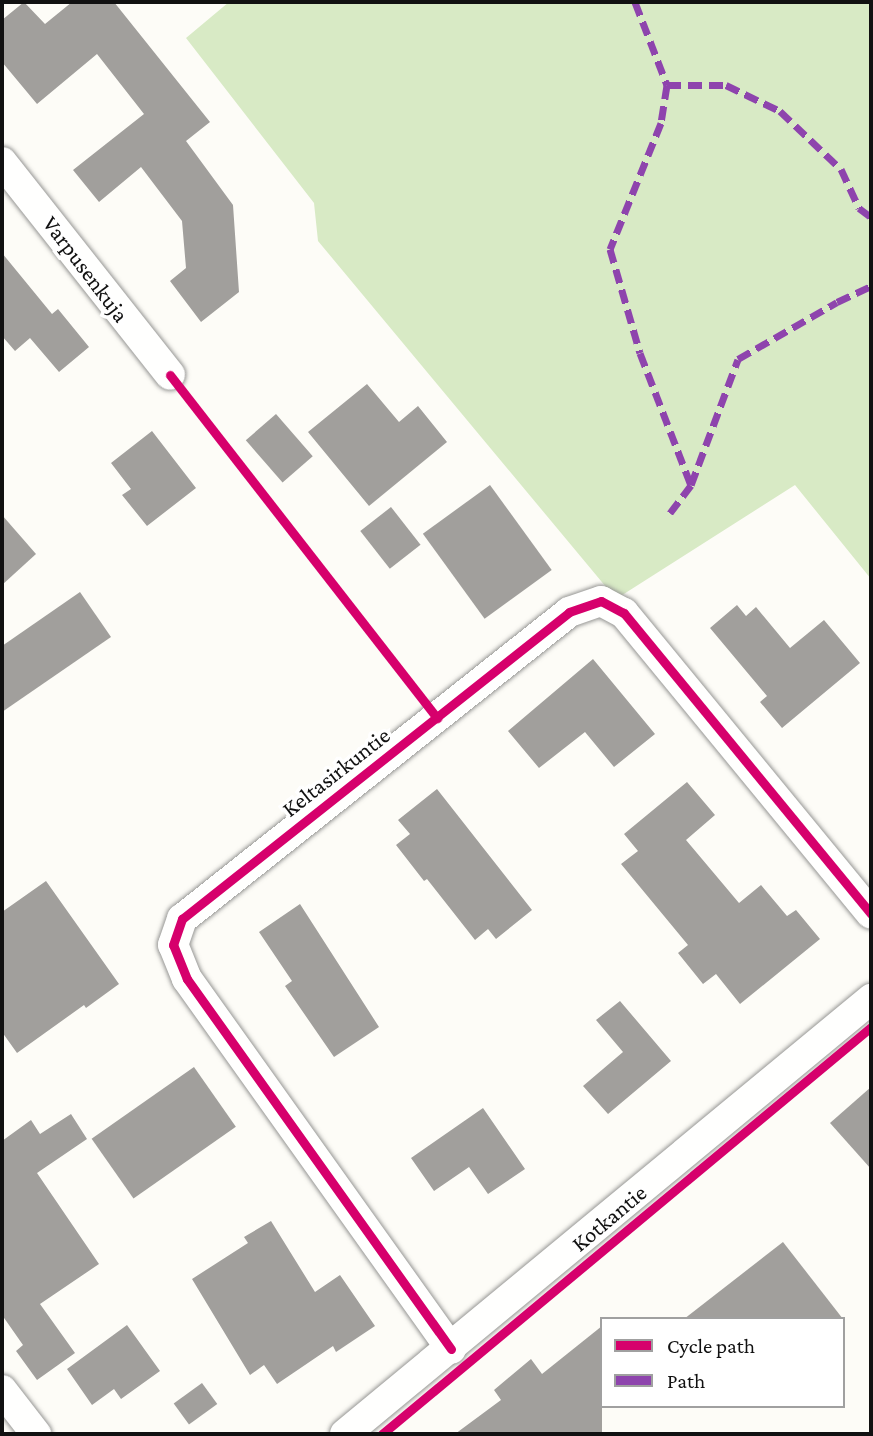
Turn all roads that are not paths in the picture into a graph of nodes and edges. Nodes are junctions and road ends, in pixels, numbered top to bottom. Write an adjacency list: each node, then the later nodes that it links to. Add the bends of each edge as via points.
1 (2, 162): 2 (street, Varpusenkuja)
2 (170, 375)
3 (871, 914): 5 (street, Keltasirkuntie, via 624,612 601,601 569,612 182,919 173,945 187,979)
4 (871, 999): 5 (street, Kotkantie)
5 (451, 1349): 8 (street, Kotkantie)
6 (2, 1390): 7 (street)
7 (36, 1434)
8 (345, 1434)

